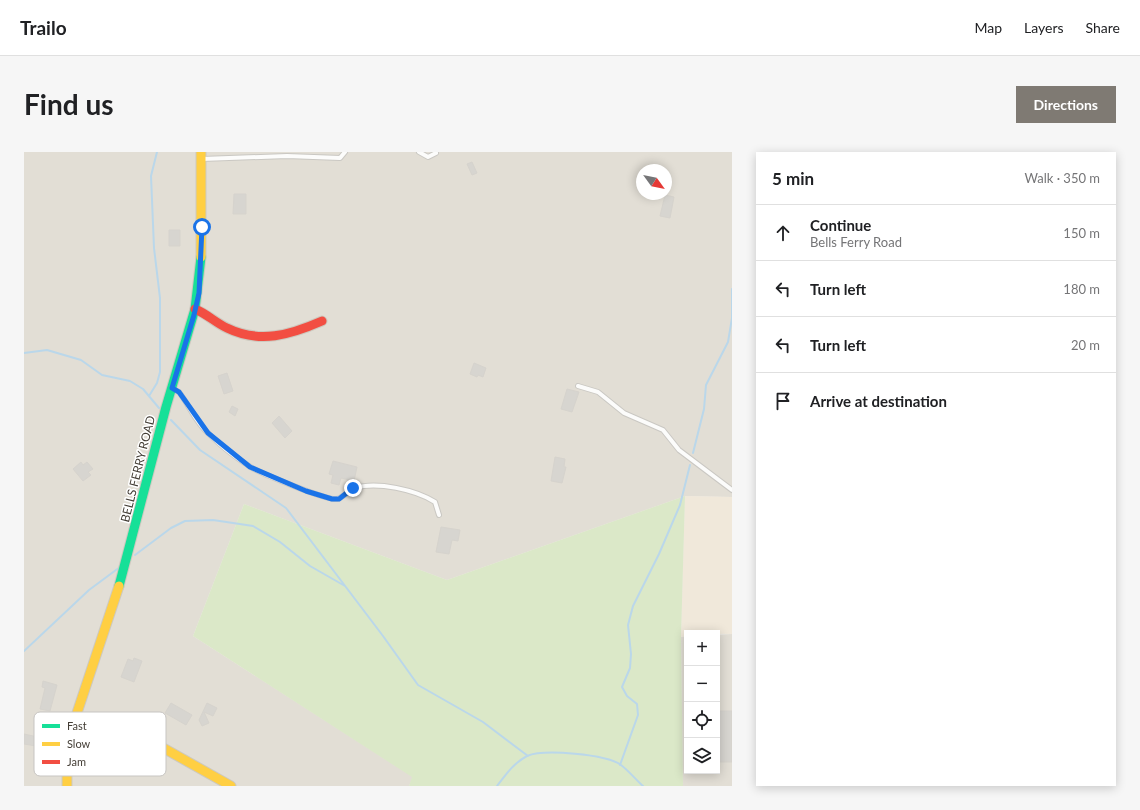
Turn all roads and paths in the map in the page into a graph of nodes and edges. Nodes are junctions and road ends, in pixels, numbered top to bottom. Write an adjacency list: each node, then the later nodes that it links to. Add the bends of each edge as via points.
1 (345, 152): 4 (lane, via 340,158)
2 (419, 152): 3 (lane, via 428,156)
3 (436, 153)
4 (201, 156): 5 (main road, BELLS FERRY ROAD, via 202,248 199,293)
5 (195, 309): 6 (main road, via 228,329 251,338 284,336); 8 (main road, BELLS FERRY ROAD)
6 (322, 321)
7 (578, 386): 9 (lane, via 598,392 624,413 663,430 679,450)
8 (172, 388): 10 (lane, via 179,392 208,433 250,467 332,499 339,499 353,488 363,486 380,486 424,495 435,502); 11 (main road, BELLS FERRY ROAD, via 123,576)
9 (732, 490)
10 (439, 515)
11 (77, 712)
12 (166, 749): 13 (main road)
13 (231, 786)

